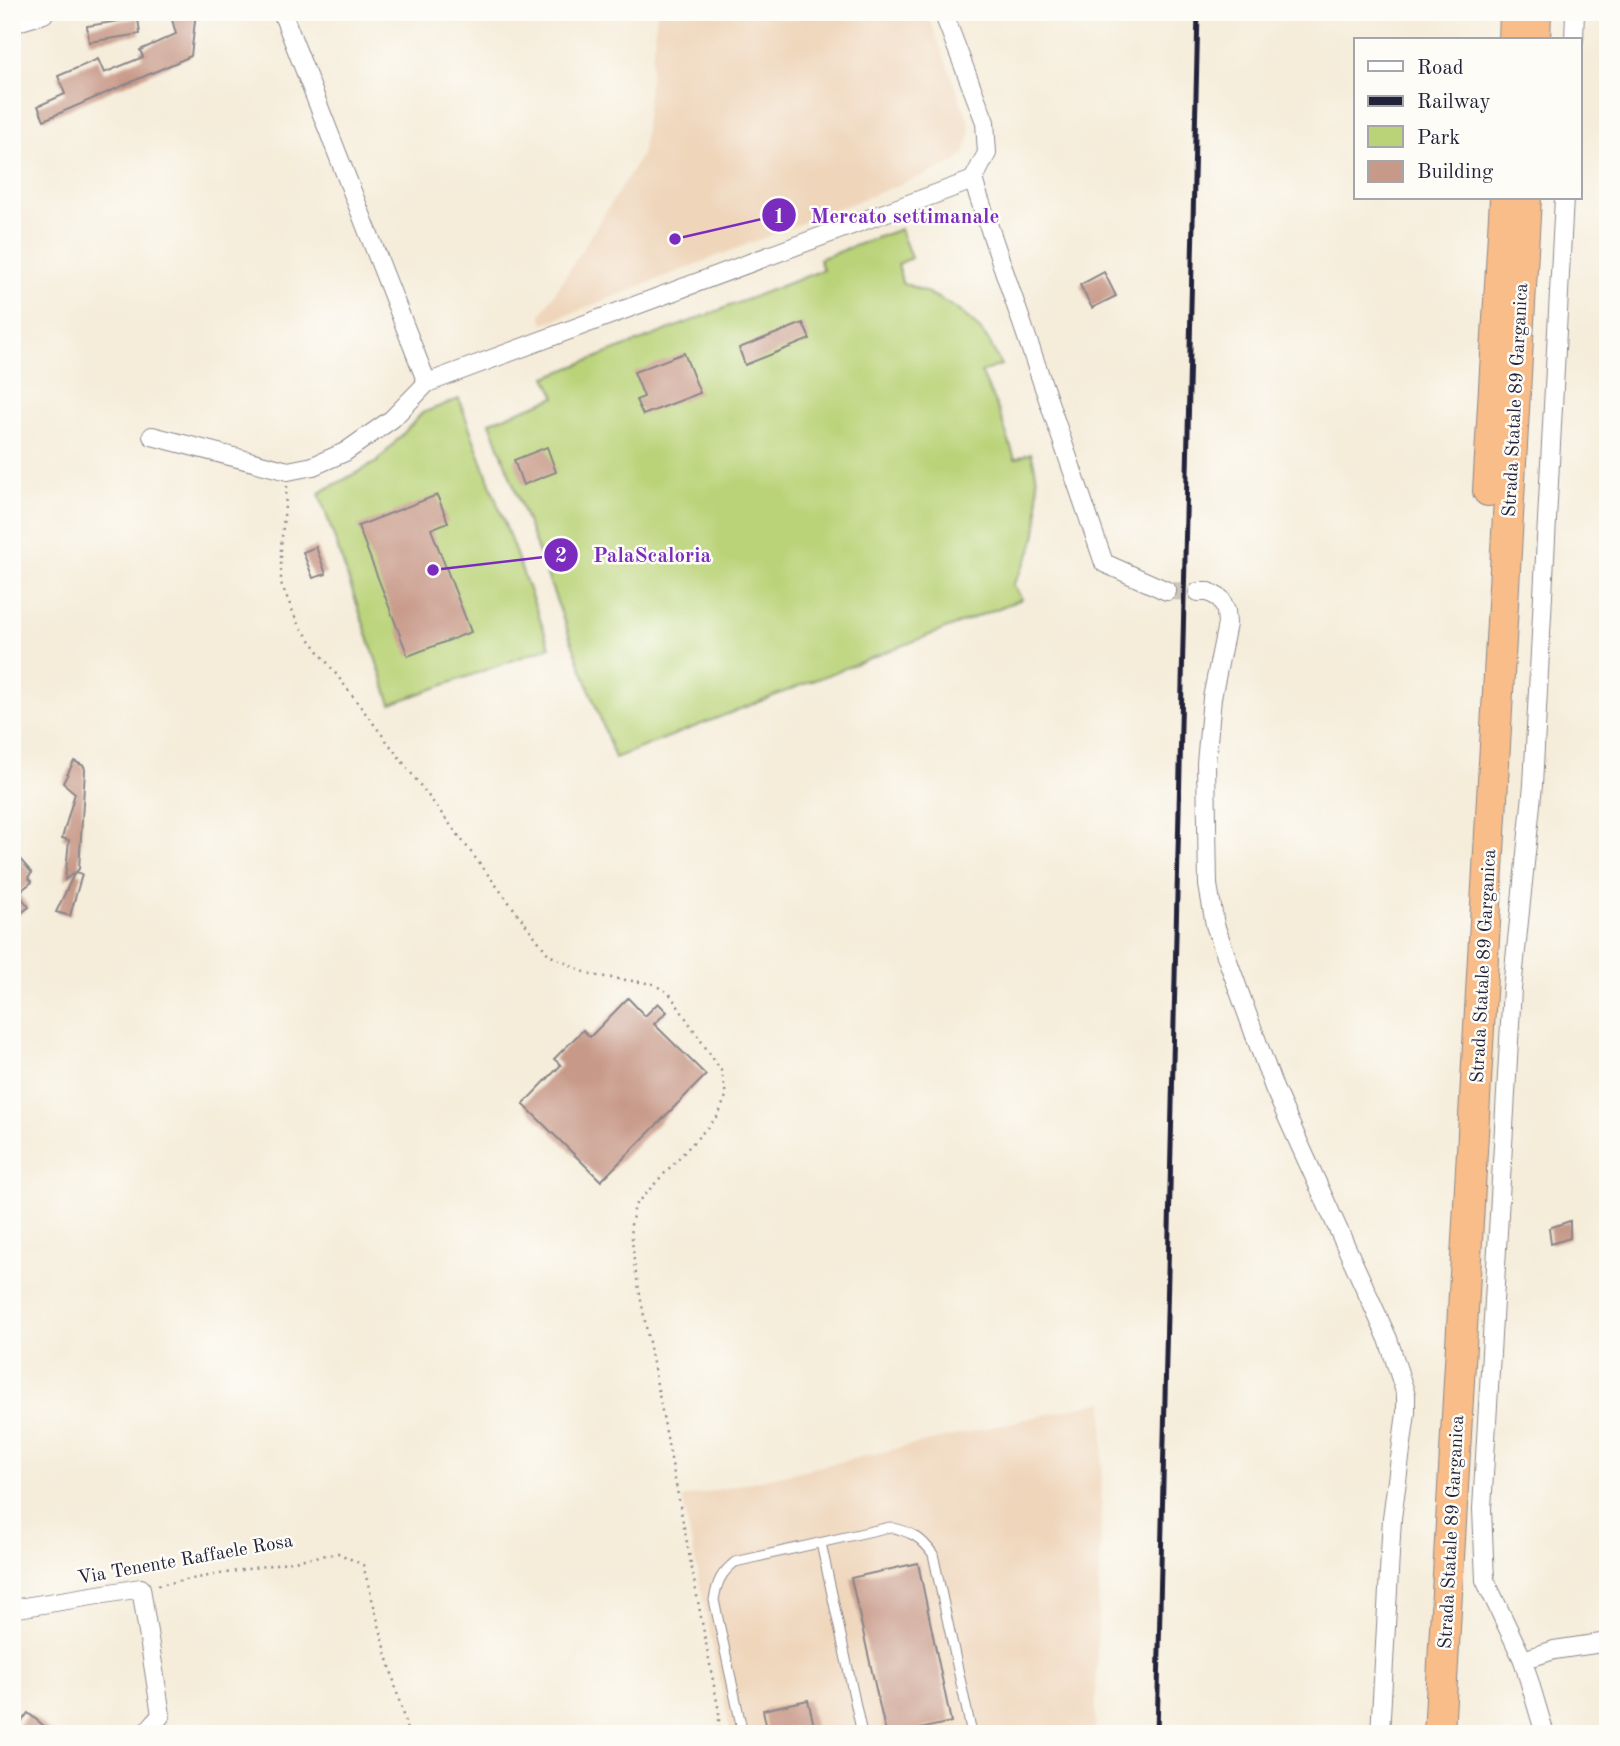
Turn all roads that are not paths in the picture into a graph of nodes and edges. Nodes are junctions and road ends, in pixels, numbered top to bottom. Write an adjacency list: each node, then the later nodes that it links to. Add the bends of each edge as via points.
1 (43, 12): 7 (street)
2 (282, 12): 15 (street)
3 (943, 12): 11 (street, via 985,122 987,153)
4 (1515, 12): 8 (highway)
5 (1536, 12): 9 (highway)
6 (1575, 12): 10 (street)
7 (12, 21)
8 (1514, 38)
9 (1535, 38)
10 (1574, 38)
11 (973, 180): 15 (street); 17 (street, via 1104,564)
12 (1505, 200): 29 (highway, Strada Statale 89 Garganica)
13 (1526, 200): 20 (highway, Strada Statale 89 Garganica)
14 (1564, 200): 23 (street, via 1533,785 1512,989 1482,1509 1485,1580)
15 (427, 383): 16 (street, via 392,419 345,452 313,467 288,471)
16 (152, 436)
17 (1167, 592)
18 (1198, 592): 28 (street, via 1221,599 1227,624 1212,698 1206,763 1208,885 1215,925 1274,1088 1388,1339 1406,1395 1392,1518)
19 (821, 1543): 25 (lane, via 735,1562 717,1583 714,1600); 26 (lane); 27 (lane, via 890,1527 923,1540 933,1554)
20 (1449, 1570): 30 (highway, Strada Statale 89 Garganica); 31 (highway)
21 (12, 1609): 24 (street, Via Tenente Raffaele Rosa, via 141,1588 161,1714)
22 (1608, 1642): 23 (street)
23 (1523, 1660): 32 (street)
24 (145, 1734)
25 (743, 1734)
26 (862, 1734)
27 (972, 1734)
28 (1380, 1734)
29 (1419, 1734)
30 (1439, 1734)
31 (1460, 1734)
32 (1545, 1734)

